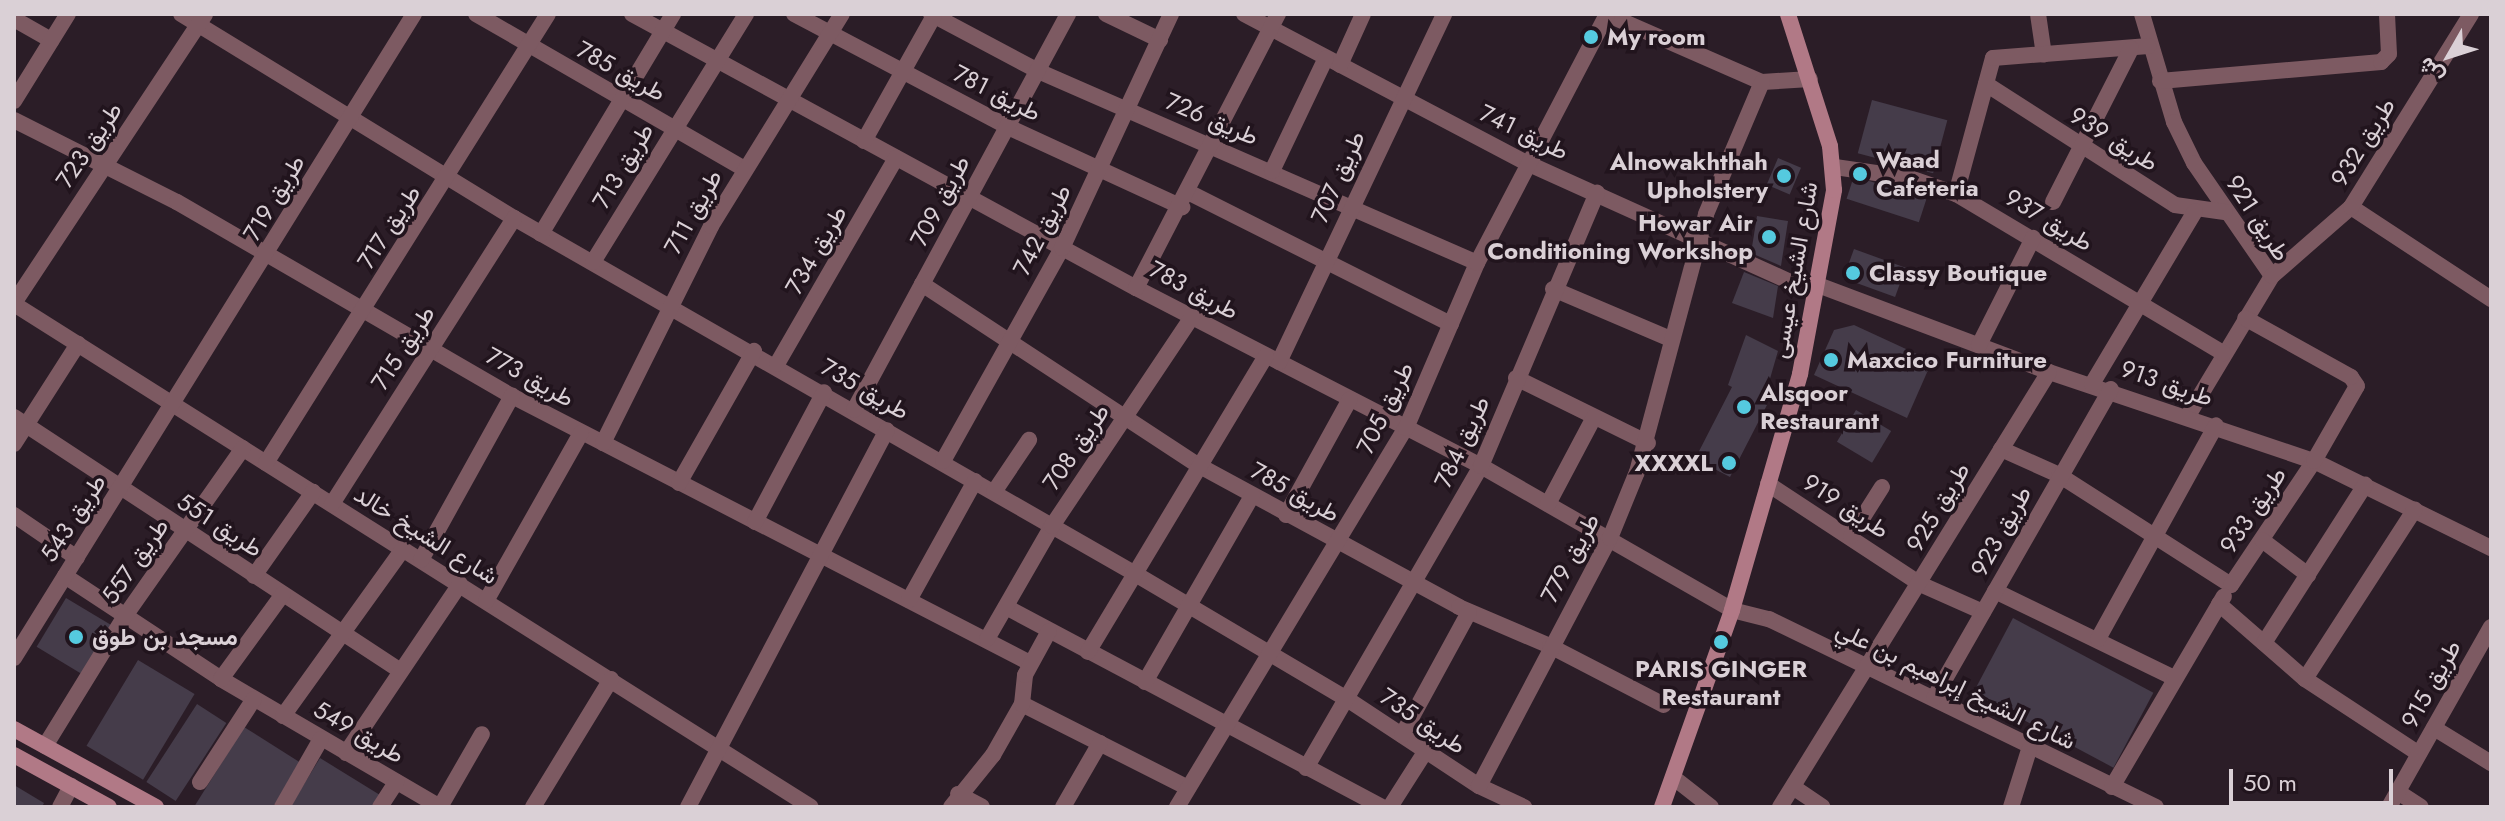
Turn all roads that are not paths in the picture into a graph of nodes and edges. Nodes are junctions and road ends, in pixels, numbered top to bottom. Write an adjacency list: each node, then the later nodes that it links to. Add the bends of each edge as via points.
1 (68, 14): 29 (street)
2 (181, 14): 25 (street, طريق 735)
3 (414, 14): 48 (street, طريق 719)
4 (476, 14): 32 (street, طريق 785)
5 (548, 14): 32 (street, طريق 717)
6 (632, 14): 27 (street, طريق 783)
7 (673, 14): 27 (street)
8 (746, 14): 35 (street, طريق 713)
9 (794, 14): 28 (street, طريق 781)
10 (842, 14): 28 (street, طريق 711)
11 (1068, 14): 37 (street, طريق 709)
12 (1106, 14): 30 (street)
13 (1171, 14): 30 (street, طريق 742)
14 (1244, 14): 26 (street, طريق 741)
15 (1363, 14): 36 (street)
16 (1444, 14): 43 (street, طريق 707)
17 (1607, 14): 41 (street); 56 (street, طريق 705)
18 (1788, 14): 39 (street, شارع الشيخ عيسى)
19 (2038, 14): 34 (street)
20 (2142, 14): 31 (street, طريق 921)
21 (2387, 14): 40 (street, via 2389,54 2381,62)
22 (2471, 14): 69 (street, طريق 932)
23 (932, 15): 37 (street, طريق 726); 38 (street)
24 (14, 19): 29 (street)
25 (202, 19): 48 (street, طريق 735); 57 (street, طريق 723)
26 (1275, 21): 36 (street, طريق 741); 53 (street)
27 (662, 31): 35 (street, طريق 783); 44 (street)
28 (829, 33): 38 (street, طريق 781); 46 (street, طريق 711)
29 (51, 40): 45 (street)
30 (1160, 40): 47 (street, طريق 742)
31 (2149, 46): 33 (street); 40 (street, طريق 921)
32 (529, 47): 44 (street, طريق 785); 62 (street, طريق 717)
33 (2131, 49): 34 (street); 54 (street)
34 (2044, 55): 42 (street, via 1993,58)
35 (717, 61): 46 (street, طريق 783); 51 (street, طريق 713)
36 (1333, 62): 43 (street, طريق 741); 61 (street)
37 (1038, 71): 47 (street, طريق 726); 50 (street, طريق 709)
38 (902, 72): 50 (street, طريق 781); 52 (street)
39 (1810, 79): 41 (street); 58 (street, شارع الشيخ عيسى)
40 (2160, 81): 71 (street, طريق 921, via 2194,163)
41 (1762, 82): 75 (street, طريق 779)
42 (1986, 84): 54 (street, طريق 939); 64 (street)
43 (1401, 96): 56 (street, طريق 741); 68 (street, طريق 707)
44 (621, 98): 51 (street, طريق 785); 73 (street)
45 (14, 101)
46 (788, 101): 52 (street, طريق 783); 59 (street, طريق 711)
47 (1128, 110): 53 (street, طريق 726); 60 (street, طريق 742)
48 (348, 119): 62 (street, طريق 735); 77 (street, طريق 719)
49 (14, 120): 57 (street, طريق 773)
50 (1008, 127): 60 (street, طريق 781); 65 (street, طريق 709)
51 (674, 129): 59 (street, طريق 785); 78 (street, طريق 713)
52 (864, 141): 55 (street, طريق 783)
53 (1212, 145): 61 (street, طريق 726); 66 (street)
54 (2080, 148): 67 (street); 70 (street, طريق 939)
55 (896, 158): 65 (street, طريق 783); 103 (street, طريق 734)
56 (1527, 163): 63 (street, طريق 741); 79 (street, طريق 705)
57 (103, 167): 77 (street, طريق 773, via 177,202); 88 (street, طريق 723)
58 (1835, 167): 64 (street, طريق 937, via 1910,178); 84 (street, شارع الشيخ عيسى)
59 (744, 169): 90 (street, طريق 711)
60 (1099, 169): 66 (street, طريق 781); 76 (street, طريق 742)
61 (1272, 171): 68 (street, طريق 726)
62 (448, 179): 72 (street, طريق 735); 91 (street, طريق 717)
63 (1597, 193): 75 (street, طريق 741); 86 (street, طريق 784)
64 (1956, 194): 74 (street, طريق 937)
65 (969, 198): 76 (street, طريق 783); 83 (street, طريق 709)
66 (1186, 200): 80 (street, طريق 781); 85 (street)
67 (2053, 202)
68 (1351, 205): 79 (street, طريق 726); 80 (street, طريق 707)
69 (2351, 207): 81 (street, طريق 932); 87 (street)
70 (2195, 211): 71 (street, طريق 939); 89 (street)
71 (2225, 212): 81 (street, طريق 921)
72 (514, 218): 73 (street, طريق 735); 99 (street, طريق 715)
73 (541, 234): 78 (street, طريق 735)
74 (2033, 238): 89 (street, طريق 937); 98 (street)
75 (1697, 241): 82 (street, طريق 741); 95 (street, طريق 779)
76 (1062, 248): 85 (street, طريق 783); 96 (street, طريق 742)
77 (267, 257): 91 (street, طريق 773); 111 (street, طريق 719)
78 (593, 262): 90 (street, طريق 735)
79 (1477, 263): 94 (street, طريق 705)
80 (1326, 264): 94 (street, طريق 781); 102 (street, طريق 707)
81 (2272, 276): 93 (street, طريق 921)
82 (1788, 281)
83 (922, 284): 96 (street, طريق 785); 112 (street, طريق 709)
84 (1818, 285): 98 (street, طريق 913); 135 (street, شارع الشيخ عيسى, via 1800,374)
85 (1136, 288): 92 (street, طريق 783)
86 (1553, 289): 95 (street); 105 (street, طريق 784)
87 (2491, 299)
88 (14, 304): 97 (street, شارع الشيخ خالد)
89 (2142, 304): 101 (street, طريق 937); 106 (street)
90 (670, 306): 100 (street, طريق 735); 122 (street, طريق 711)
91 (363, 312): 99 (street, طريق 773); 129 (street, طريق 717)
92 (1192, 317): 102 (street, طريق 783); 115 (street, طريق 708)
93 (2245, 318): 101 (street, طريق 921); 128 (street, طريق 933, via 2351,377 2357,386)
94 (1451, 324): 118 (street, طريق 705)
95 (1671, 339): 123 (street, طريق 779)
96 (1009, 342): 115 (street, طريق 785); 127 (street, طريق 742)
97 (78, 344): 111 (street, شارع الشيخ خالد); 116 (street)
98 (1979, 345): 104 (street, طريق 913)
99 (430, 349): 109 (street, طريق 773); 142 (street, طريق 715)
100 (754, 351): 103 (street, طريق 735); 134 (street)
101 (2223, 353): 113 (street, طريق 921)
102 (1273, 359): 110 (street, طريق 783); 130 (street, طريق 707)
103 (777, 364): 108 (street, طريق 735)
104 (2049, 372): 106 (street, طريق 913); 126 (street, طريق 925)
105 (1516, 378): 114 (street); 131 (street, طريق 784)
106 (2092, 384): 107 (street, طريق 913)
107 (2111, 389): 113 (street, طريق 913); 132 (street, طريق 923)
108 (824, 392): 112 (street, طريق 735); 147 (street)
109 (512, 396): 120 (street, طريق 773); 159 (street)
110 (1350, 399): 118 (street, طريق 783); 146 (street)
111 (174, 406): 125 (street, شارع الشيخ خالد); 138 (street, طريق 543)
112 (854, 410): 119 (street, طريق 735)
113 (2188, 416): 117 (street, طريق 913)
114 (1594, 417): 123 (street); 143 (street)
115 (1125, 418): 130 (street, طريق 785); 148 (street, طريق 708)
116 (20, 421): 124 (street); 138 (street, طريق 551)
117 (2216, 425): 128 (street, طريق 913); 150 (street)
118 (1406, 428): 131 (street, طريق 783); 154 (street, طريق 705)
119 (887, 430): 127 (street, طريق 735); 157 (street)
120 (581, 433): 122 (street, طريق 773); 171 (street)
121 (1029, 440): 140 (street)
122 (603, 443): 134 (street, طريق 773)
123 (1648, 443): 152 (street, طريق 779)
124 (14, 444)
125 (243, 448): 129 (street, شارع الشيخ خالد); 149 (street, طريق 557)
126 (2001, 449): 132 (street, طريق 933); 165 (street, طريق 925)
127 (943, 461): 133 (street, طريق 735)
128 (2314, 461): 136 (street, طريق 913); 153 (street, طريق 933)
129 (266, 463): 139 (street, شارع الشيخ خالد)
130 (1198, 465): 141 (street, طريق 785); 160 (street, طريق 707)
131 (1481, 466): 143 (street, طريق 783); 166 (street, طريق 784)
132 (2059, 475): 150 (street, طريق 933); 168 (street, طريق 923)
133 (975, 481): 140 (street, طريق 735); 170 (street)
134 (679, 483): 147 (street, طريق 773)
135 (1768, 484): 151 (street, طريق 919); 175 (street, شارع الشيخ عيسى)
136 (2365, 485): 144 (street, طريق 913); 161 (street)
137 (1882, 487): 151 (street)
138 (121, 489): 149 (street, طريق 551); 158 (street, طريق 543)
139 (313, 492): 142 (street, شارع الشيخ خالد); 163 (street)
140 (994, 492): 148 (street, طريق 735)
141 (1252, 496): 146 (street, طريق 785); 173 (street)
142 (332, 504): 156 (street, شارع الشيخ خالد)
143 (1548, 504): 152 (street, طريق 783)
144 (2415, 509): 155 (street, طريق 913); 195 (street)
145 (14, 515): 158 (street)
146 (1286, 515): 154 (street, طريق 785)
147 (755, 522): 157 (street, طريق 773)
148 (1052, 526): 160 (street, طريق 735); 174 (street, طريق 708)
149 (185, 531): 163 (street, طريق 551); 178 (street, طريق 557)
150 (2155, 535): 167 (street, طريق 933); 183 (street)
151 (1851, 536): 165 (street, طريق 919)
152 (1610, 538): 175 (street, طريق 783); 185 (street, طريق 779)
153 (2262, 540): 161 (street); 167 (street, طريق 933)
154 (1339, 544): 166 (street, طريق 785); 187 (street, طريق 705)
155 (2491, 548)
156 (403, 549): 159 (street, شارع الشيخ خالد); 181 (street)
157 (824, 557): 170 (street, طريق 773); 211 (street)
158 (77, 558): 162 (street, طريق 543)
159 (421, 560): 164 (street, شارع الشيخ خالد)
160 (1132, 572): 173 (street, طريق 735); 186 (street, طريق 707)
161 (2308, 575): 184 (street)
162 (65, 576): 178 (street, طريق 549); 188 (street, طريق 543)
163 (254, 576): 169 (street, طريق 551)
164 (460, 584): 171 (street, شارع الشيخ خالد); 191 (street)
165 (1920, 584): 177 (street, طريق 919); 190 (street, طريق 925)
166 (1416, 585): 176 (street, طريق 785); 199 (street, طريق 784)
167 (2231, 585): 172 (street)
168 (1995, 591): 177 (street, طريق 923); 183 (street)
169 (283, 594): 181 (street, طريق 551); 193 (street)
170 (909, 600): 182 (street, طريق 773)
171 (486, 601): 194 (street, شارع الشيخ خالد)
172 (2219, 604): 184 (street); 192 (street)
173 (1189, 605): 187 (street, طريق 735); 196 (street)
174 (1006, 607): 180 (street); 182 (street, طريق 708)
175 (1732, 610): 190 (street, شارع الشيخ إبراهيم بن علي, via 1769,619); 219 (street, شارع الشيخ عيسى)
176 (1469, 612): 185 (street, طريق 785); 207 (street)
177 (1983, 612): 197 (street, طريق 923)
178 (125, 616): 193 (street, طريق 549); 210 (street, طريق 557)
179 (2491, 627): 204 (street, طريق 915)
180 (1049, 631): 186 (street); 189 (street)
181 (342, 634): 191 (street, طريق 551); 202 (street)
182 (987, 639): 189 (street, طريق 773)
183 (2098, 639): 192 (street)
184 (2264, 643): 195 (street)
185 (1550, 646): 201 (street, طريق 785); 223 (street, طريق 779)
186 (1088, 652): 196 (street)
187 (1274, 655): 199 (street, طريق 735); 203 (street, طريق 705)
188 (14, 658)
189 (1030, 663): 200 (street)
190 (1870, 669): 197 (street, شارع الشيخ إبراهيم بن علي); 226 (street, طريق 925)
191 (400, 671): 214 (street)
192 (2174, 678): 224 (street)
193 (221, 679): 198 (street, طريق 549)
194 (611, 679): 211 (street, شارع الشيخ خالد); 236 (street)
195 (2305, 679): 215 (street)
196 (1145, 682): 203 (street)
197 (1934, 698): 212 (street, شارع الشيخ إبراهيم بن علي)
198 (254, 699): 202 (street, طريق 549); 220 (street)
199 (1347, 699): 207 (street, طريق 735); 218 (street)
200 (1022, 704): 209 (street); 228 (street, via 993,755)
201 (1664, 705)
202 (283, 716): 208 (street, طريق 549)
203 (1224, 724): 218 (street); 225 (street, طريق 705)
204 (2434, 728): 215 (street, طريق 915); 217 (street)
205 (14, 729): 210 (street)
206 (482, 734): 235 (street)
207 (1402, 735): 213 (street, طريق 735)
208 (321, 739): 214 (street, طريق 549); 233 (street)
209 (1100, 743): 225 (street); 239 (street)
210 (45, 746): 232 (street)
211 (720, 748): 229 (street, شارع الشيخ خالد); 237 (street)
212 (2029, 750): 224 (street, شارع الشيخ إبراهيم بن علي); 248 (street)
213 (1425, 752): 223 (street, طريق 735); 242 (street)
214 (346, 753): 221 (street, طريق 549)
215 (2419, 754): 227 (street, طريق 915)
216 (14, 755): 222 (street)
217 (2491, 763)
218 (1306, 768): 241 (street)
219 (1674, 778): 244 (street, شارع الشيخ عيسى); 245 (street)
220 (200, 782)
221 (396, 782): 234 (street); 235 (street, طريق 549)
222 (71, 786): 230 (street); 231 (street)
223 (1479, 786): 243 (street, طريق 735)
224 (2112, 787): 249 (street, شارع الشيخ إبراهيم بن علي)
225 (1188, 788): 240 (street, طريق 705)
226 (1796, 789): 246 (street, طريق 925); 247 (street)
227 (2393, 800): 250 (street)
228 (955, 801): 238 (street)
229 (808, 806)
230 (60, 807)
231 (109, 807)
232 (156, 807)
233 (282, 807)
234 (380, 807)
235 (440, 807)
236 (533, 807)
237 (688, 807)
238 (982, 807)
239 (1063, 807)
240 (1177, 807)
241 (1382, 807)
242 (1390, 807)
243 (1524, 807)
244 (1662, 807)
245 (1711, 807)
246 (1780, 807)
247 (1823, 807)
248 (2011, 807)
249 (2156, 807)
250 (2421, 807)

